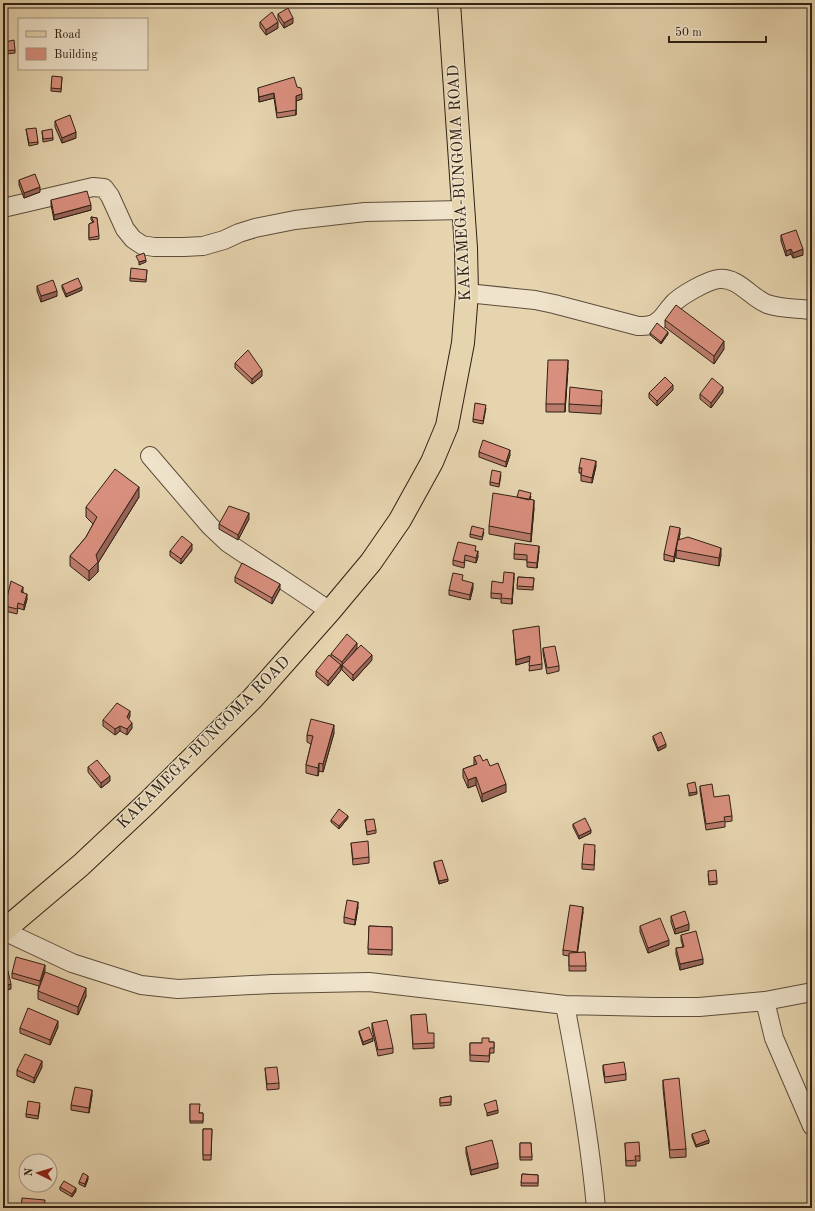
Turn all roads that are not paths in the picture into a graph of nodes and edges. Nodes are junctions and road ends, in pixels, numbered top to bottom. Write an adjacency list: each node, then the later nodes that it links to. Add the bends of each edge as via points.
1 (449, 3): 3 (main road, KAKAMEGA-BUNGOMA ROAD)
2 (3, 208): 3 (street, via 94,187 104,188 125,229 142,245 154,247 203,246 224,240 239,232 295,220 365,212)
3 (463, 210): 4 (main road, KAKAMEGA-BUNGOMA ROAD)
4 (467, 293): 5 (street, via 535,300 646,326 658,322 680,297 720,278 737,283 767,304); 7 (main road, KAKAMEGA-BUNGOMA ROAD, via 463,343 447,426 432,462 400,520 371,562)
5 (812, 310)
6 (150, 456): 7 (street, via 210,526 228,543)
7 (330, 611): 8 (main road, KAKAMEGA-BUNGOMA ROAD, via 253,698 146,804 81,865)
8 (3, 931): 11 (street, via 72,963 141,985 178,989 369,982)
9 (812, 992): 10 (street)
10 (765, 1001): 11 (street, via 699,1007); 12 (street, via 774,1038)
11 (565, 1005): 13 (street, via 579,1080)
12 (812, 1126)
13 (596, 1208)

